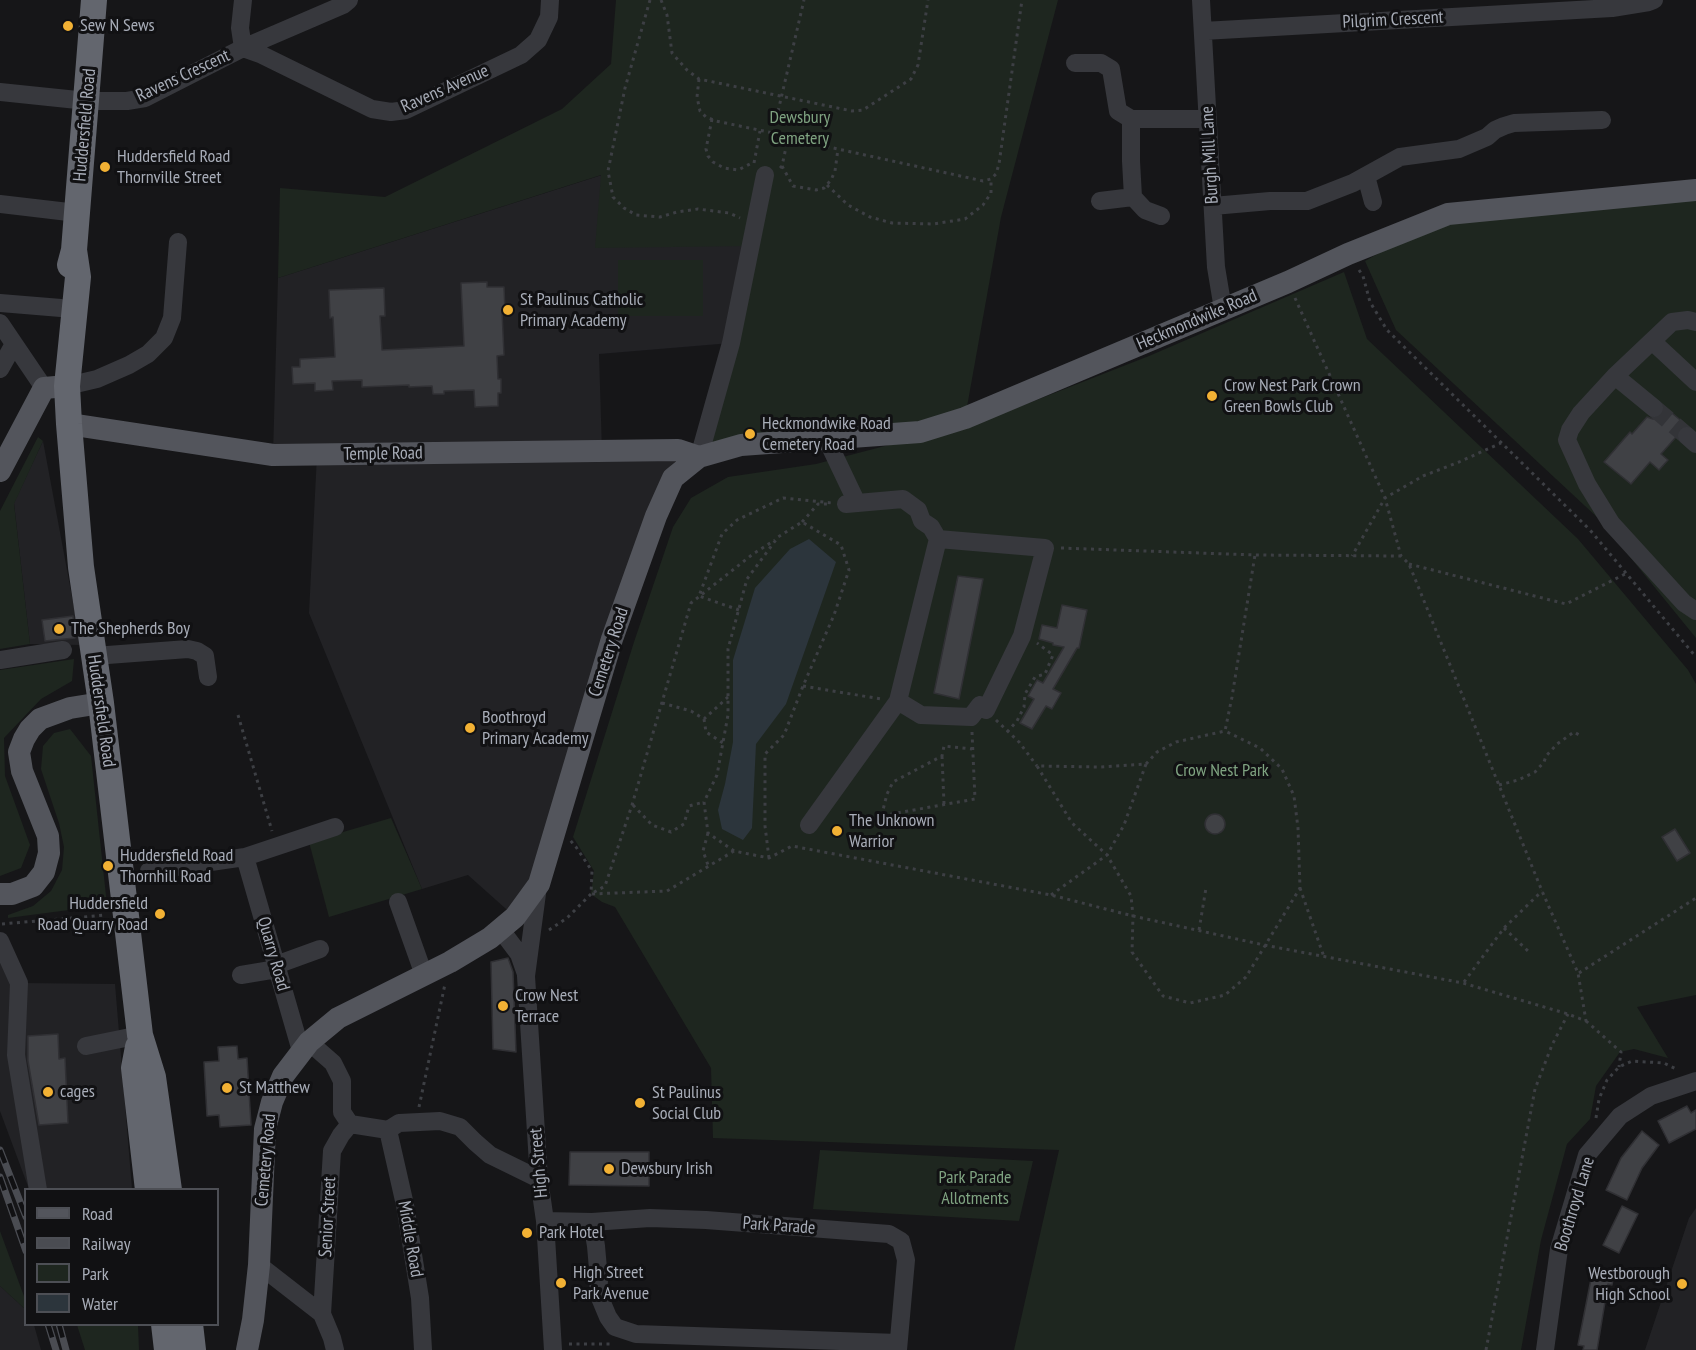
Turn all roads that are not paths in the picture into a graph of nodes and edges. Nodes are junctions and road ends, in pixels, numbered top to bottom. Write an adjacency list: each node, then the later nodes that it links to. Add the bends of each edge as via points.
1 (94, 0): 12 (highway, Huddersfield Road)
2 (243, 0): 9 (street, Ravens Crescent)
3 (349, 0): 9 (street, Ravens Crescent)
4 (550, 0): 9 (street, Ravens Avenue, via 549,17 538,40 521,55 406,110 372,109)
5 (1201, 0): 8 (street, Burgh Mill Lane)
6 (1654, 0): 7 (street, Pilgrim Crescent, via 1612,8)
7 (1452, 8): 8 (street, Pilgrim Crescent)
8 (1203, 31): 14 (street, Burgh Mill Lane)
9 (243, 48): 12 (street, Ravens Crescent, via 145,98)
10 (1075, 63): 13 (street, via 1101,63 1111,69 1118,111)
11 (0, 92): 12 (street, Ravens Crescent)
12 (87, 101): 24 (highway, Huddersfield Road)
13 (1131, 119): 14 (street); 19 (street)
14 (1208, 119): 23 (street, Burgh Mill Lane)
15 (1602, 120): 17 (street, via 1514,123 1459,149 1400,157)
16 (760, 169): 42 (street, via 756,225 731,343)
17 (1366, 176): 21 (street); 23 (street, via 1307,201)
18 (1696, 190): 30 (main road, Heckmondwike Road, via 1448,214)
19 (1133, 197): 20 (street); 25 (street, via 1145,210)
20 (1100, 201)
21 (1373, 202)
22 (0, 204): 24 (street)
23 (1213, 206): 30 (street, Burgh Mill Lane, via 1216,267)
24 (77, 213): 27 (highway, Huddersfield Road)
25 (1161, 216)
26 (178, 242): 38 (street, via 172,318 164,338 129,365 97,379)
27 (74, 250): 29 (highway, Huddersfield Road); 38 (highway, Huddersfield Road, via 78,278)
28 (0, 303): 29 (street)
29 (61, 308): 38 (highway, Huddersfield Road)
30 (1224, 309): 41 (main road, Heckmondwike Road, via 965,418 920,432)
31 (1696, 322): 33 (street, via 1671,322)
32 (0, 323): 34 (street)
33 (1653, 342): 36 (street); 37 (street)
34 (14, 344): 35 (street); 38 (street)
35 (0, 369)
36 (1615, 376): 39 (street); 45 (street, via 1581,413 1567,440 1611,524)
37 (1696, 382)
38 (56, 387): 40 (highway, Huddersfield Road); 43 (main road)
39 (1654, 408)
40 (69, 424): 42 (main road, Temple Road, via 273,455 678,450); 47 (highway, Huddersfield Road, via 81,567)
41 (827, 440): 42 (main road, Heckmondwike Road, via 741,445); 44 (street, via 851,503 903,499 918,510)
42 (699, 457): 56 (main road, Cemetery Road, via 673,478 656,516 612,639)
43 (0, 471)
44 (938, 539): 50 (street); 50 (street, via 1045,548 1022,636 979,711 921,715)
45 (1696, 611)
46 (63, 650): 48 (street)
47 (94, 656): 49 (street, via 188,649 205,656); 51 (highway, Huddersfield Road)
48 (0, 660)
49 (208, 677)
50 (898, 701): 52 (street)
51 (101, 704): 57 (main road, via 70,708 40,719 24,739 19,752 22,771 48,836 49,853 44,872 33,886); 66 (highway, Huddersfield Road)
52 (809, 825)
53 (335, 827): 54 (street)
54 (244, 857): 55 (street); 62 (street, Quarry Road)
55 (149, 871)
56 (539, 884): 59 (main road, Cemetery Road); 65 (street, High Street)
57 (0, 894)
58 (398, 902): 64 (street)
59 (501, 930): 64 (main road, Cemetery Road); 65 (street, High Street, via 519,954)
60 (0, 941): 73 (street, via 19,983 15,1055)
61 (320, 949): 62 (street)
62 (277, 967): 63 (street); 68 (street, Quarry Road)
63 (241, 975)
64 (424, 975): 68 (main road, Cemetery Road, via 338,1018)
65 (526, 976): 72 (street, High Street)
66 (140, 1035): 67 (street); 74 (highway, Huddersfield Road, via 134,1068); 75 (highway, Huddersfield Road, via 153,1077)
67 (86, 1046)
68 (305, 1046): 70 (street, via 333,1063 342,1081 342,1112); 78 (main road, Cemetery Road, via 283,1076 265,1129)
69 (1691, 1077): 89 (street, Boothroyd Lane, via 1620,1116 1587,1155 1559,1249)
70 (350, 1124): 71 (street); 79 (street, Senior Street, via 332,1151)
71 (388, 1130): 72 (street, via 399,1123 416,1121 440,1121 460,1127 490,1155); 88 (street, Middle Road, via 420,1298)
72 (539, 1179): 76 (street, High Street)
73 (38, 1188)
74 (148, 1188)
75 (169, 1188)
76 (545, 1221): 77 (street, Park Parade); 82 (street, High Street)
77 (592, 1222): 83 (street, via 598,1293 615,1327 636,1334); 83 (street, Park Parade, via 650,1218 889,1234 901,1241 906,1260)
78 (259, 1265): 79 (street); 86 (main road, Cemetery Road)
79 (322, 1314): 87 (street)
80 (164, 1326): 84 (highway)
81 (190, 1326): 85 (highway)
82 (553, 1347)
83 (898, 1347)
84 (167, 1350)
85 (194, 1350)
86 (247, 1350)
87 (335, 1350)
88 (423, 1350)
89 (1545, 1350)

